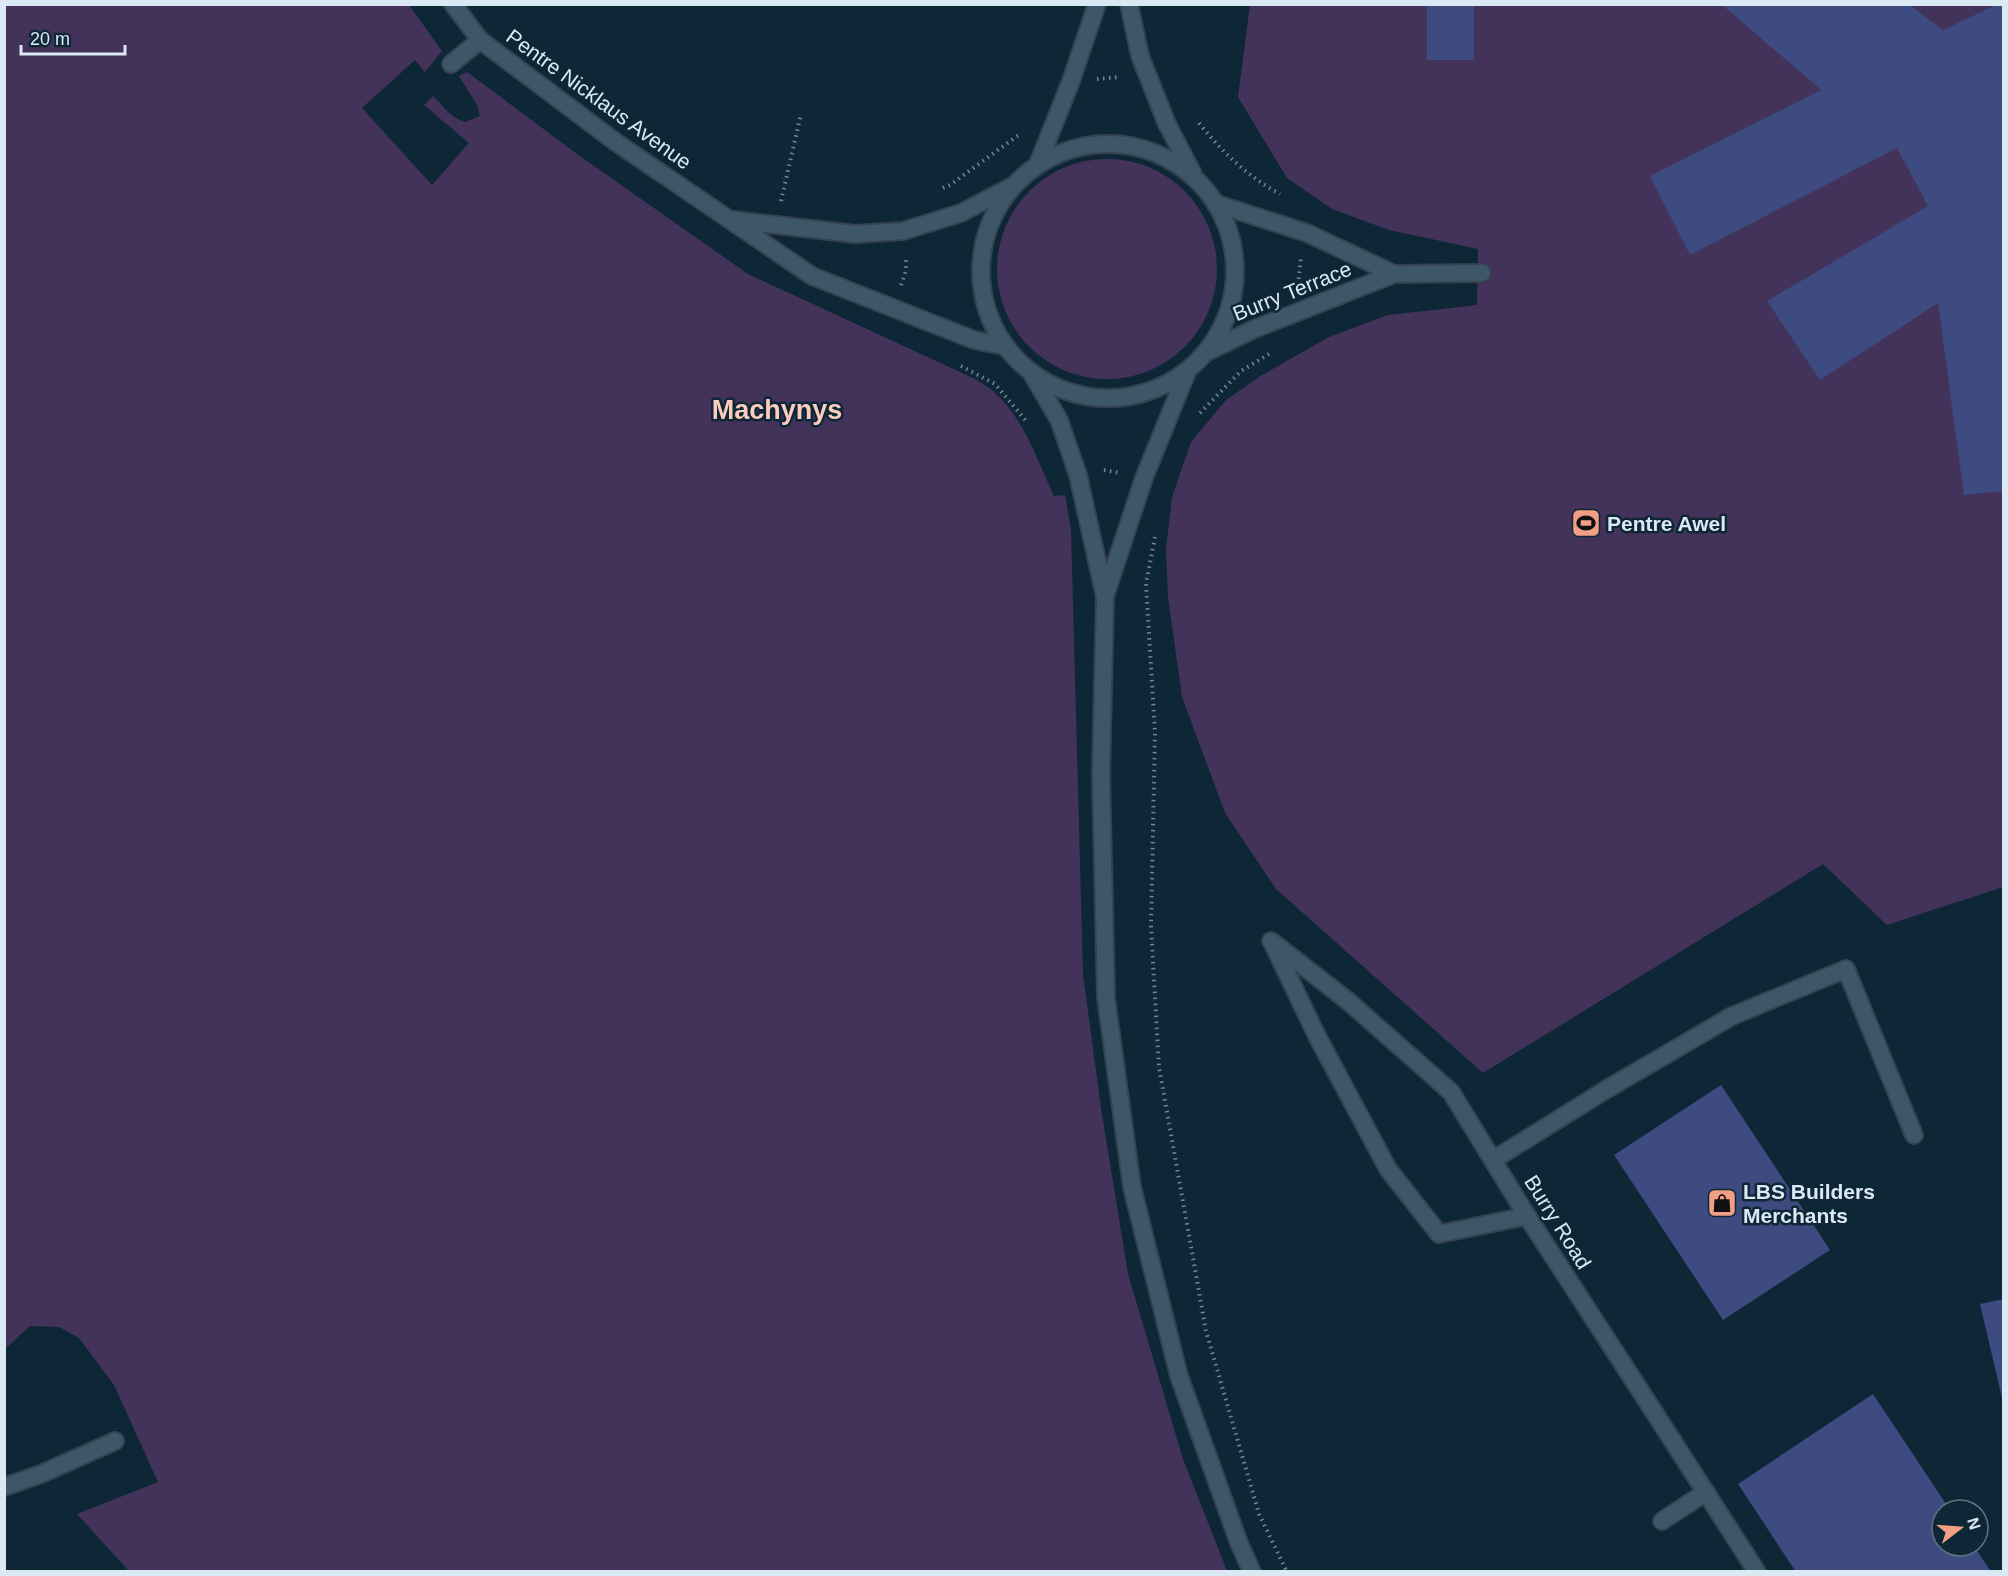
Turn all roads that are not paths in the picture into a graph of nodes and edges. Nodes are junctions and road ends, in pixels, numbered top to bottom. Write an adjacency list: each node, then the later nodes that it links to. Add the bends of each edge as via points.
1 (453, 4): 4 (main road, Pentre Nicklaus Avenue)
2 (1097, 4): 6 (main road)
3 (1129, 4): 7 (main road, via 1140,56 1167,124)
4 (480, 40): 5 (main road); 10 (main road, Pentre Nicklaus Avenue, via 617,143)
5 (451, 64)
6 (1038, 164): 7 (main road, via 1066,150 1098,143 1133,145 1166,157); 8 (main road)
7 (1194, 177): 9 (main road)
8 (1014, 185): 10 (main road, Pentre Nicklaus Avenue, via 961,213 903,231 855,234); 13 (main road, via 996,210 984,240 980,272 987,310)
9 (1217, 204): 12 (main road, Burry Terrace, via 1307,233); 14 (main road, via 1231,236 1236,271 1233,300 1223,327)
10 (729, 219): 13 (main road, Pentre Nicklaus Avenue, via 812,276 974,340)
11 (1482, 273): 12 (main road, Burry Terrace)
12 (1394, 274): 14 (main road, Burry Terrace)
13 (1004, 346): 16 (main road)
14 (1207, 352): 15 (main road)
15 (1187, 372): 16 (main road, via 1162,387 1134,396 1105,399 1067,392); 17 (main road, via 1144,478)
16 (1032, 374): 17 (main road, via 1059,420 1078,475)
17 (1105, 597): 25 (main road, via 1101,775 1106,998 1132,1187 1179,1376)
18 (1914, 1135): 19 (main road, via 1846,969 1732,1016)
19 (1493, 1160): 20 (main road, Burry Road); 20 (main road, Burry Road, via 1450,1092 1348,1001 1271,941 1388,1170 1439,1234)
20 (1527, 1216): 23 (main road, Burry Road)
21 (115, 1441): 22 (main road)
22 (4, 1487)
23 (1706, 1492): 24 (main road); 26 (main road, Burry Road)
24 (1662, 1521)
25 (1252, 1572)
26 (1757, 1572)

